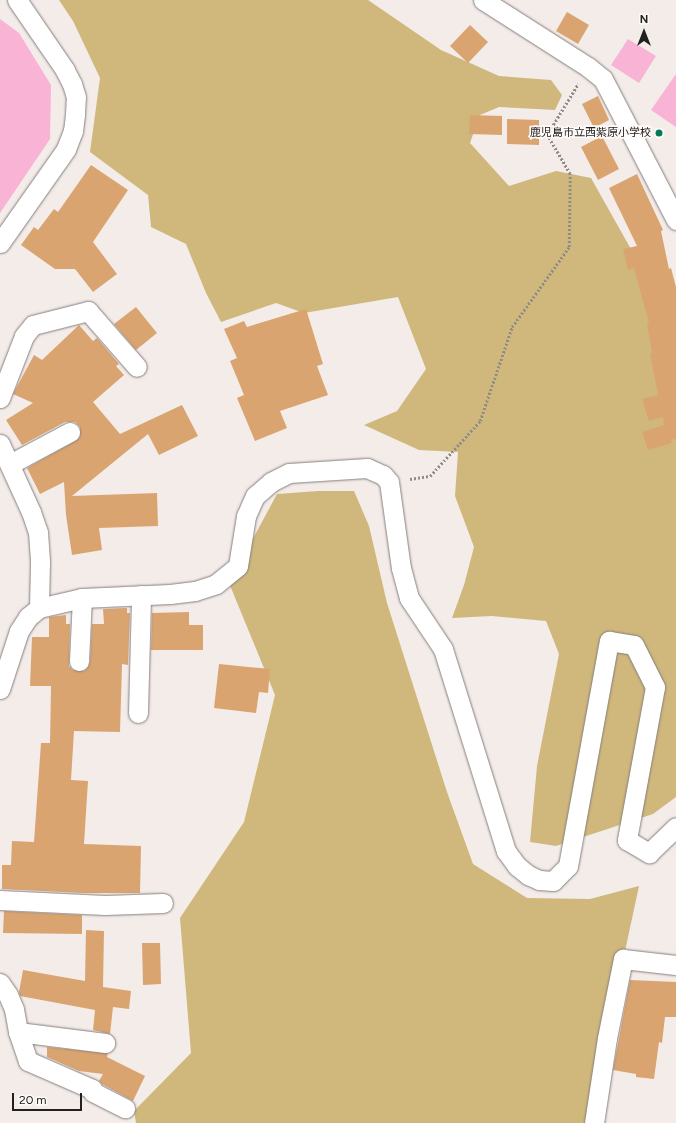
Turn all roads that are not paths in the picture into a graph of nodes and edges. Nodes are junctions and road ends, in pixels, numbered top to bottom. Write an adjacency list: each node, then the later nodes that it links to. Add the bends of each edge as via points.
1 (17, 0): 4 (street, via 65,70 76,97 75,114 73,131 66,149)
2 (483, 0): 3 (street, via 603,79)
3 (676, 220)
4 (0, 243)
5 (137, 367): 6 (street, via 88,311 34,324 24,336)
6 (0, 398)
7 (70, 432): 9 (street)
8 (0, 444): 9 (street)
9 (10, 464): 12 (street, via 32,512 38,532)
10 (141, 595): 11 (street); 15 (street); 16 (street, via 195,591 216,584 238,566 246,516 255,496 271,482 289,473 367,468 383,475 390,482 401,568 409,598 443,649 510,858 528,874 539,880 553,882 568,866 609,641 634,645 655,687 627,840 649,853)
11 (82, 598): 12 (street); 13 (street)
12 (39, 608): 14 (street, via 28,617 19,631)
13 (79, 661)
14 (0, 690)
15 (138, 713)
16 (676, 827)
17 (0, 900): 18 (street, via 105,905)
18 (163, 903)
19 (676, 965): 24 (street, via 623,959)
20 (0, 984): 21 (street, via 14,1009)
21 (18, 1032): 22 (street); 23 (street, via 28,1061 92,1089 93,1092)
22 (106, 1043)
23 (125, 1108)
24 (594, 1123)

